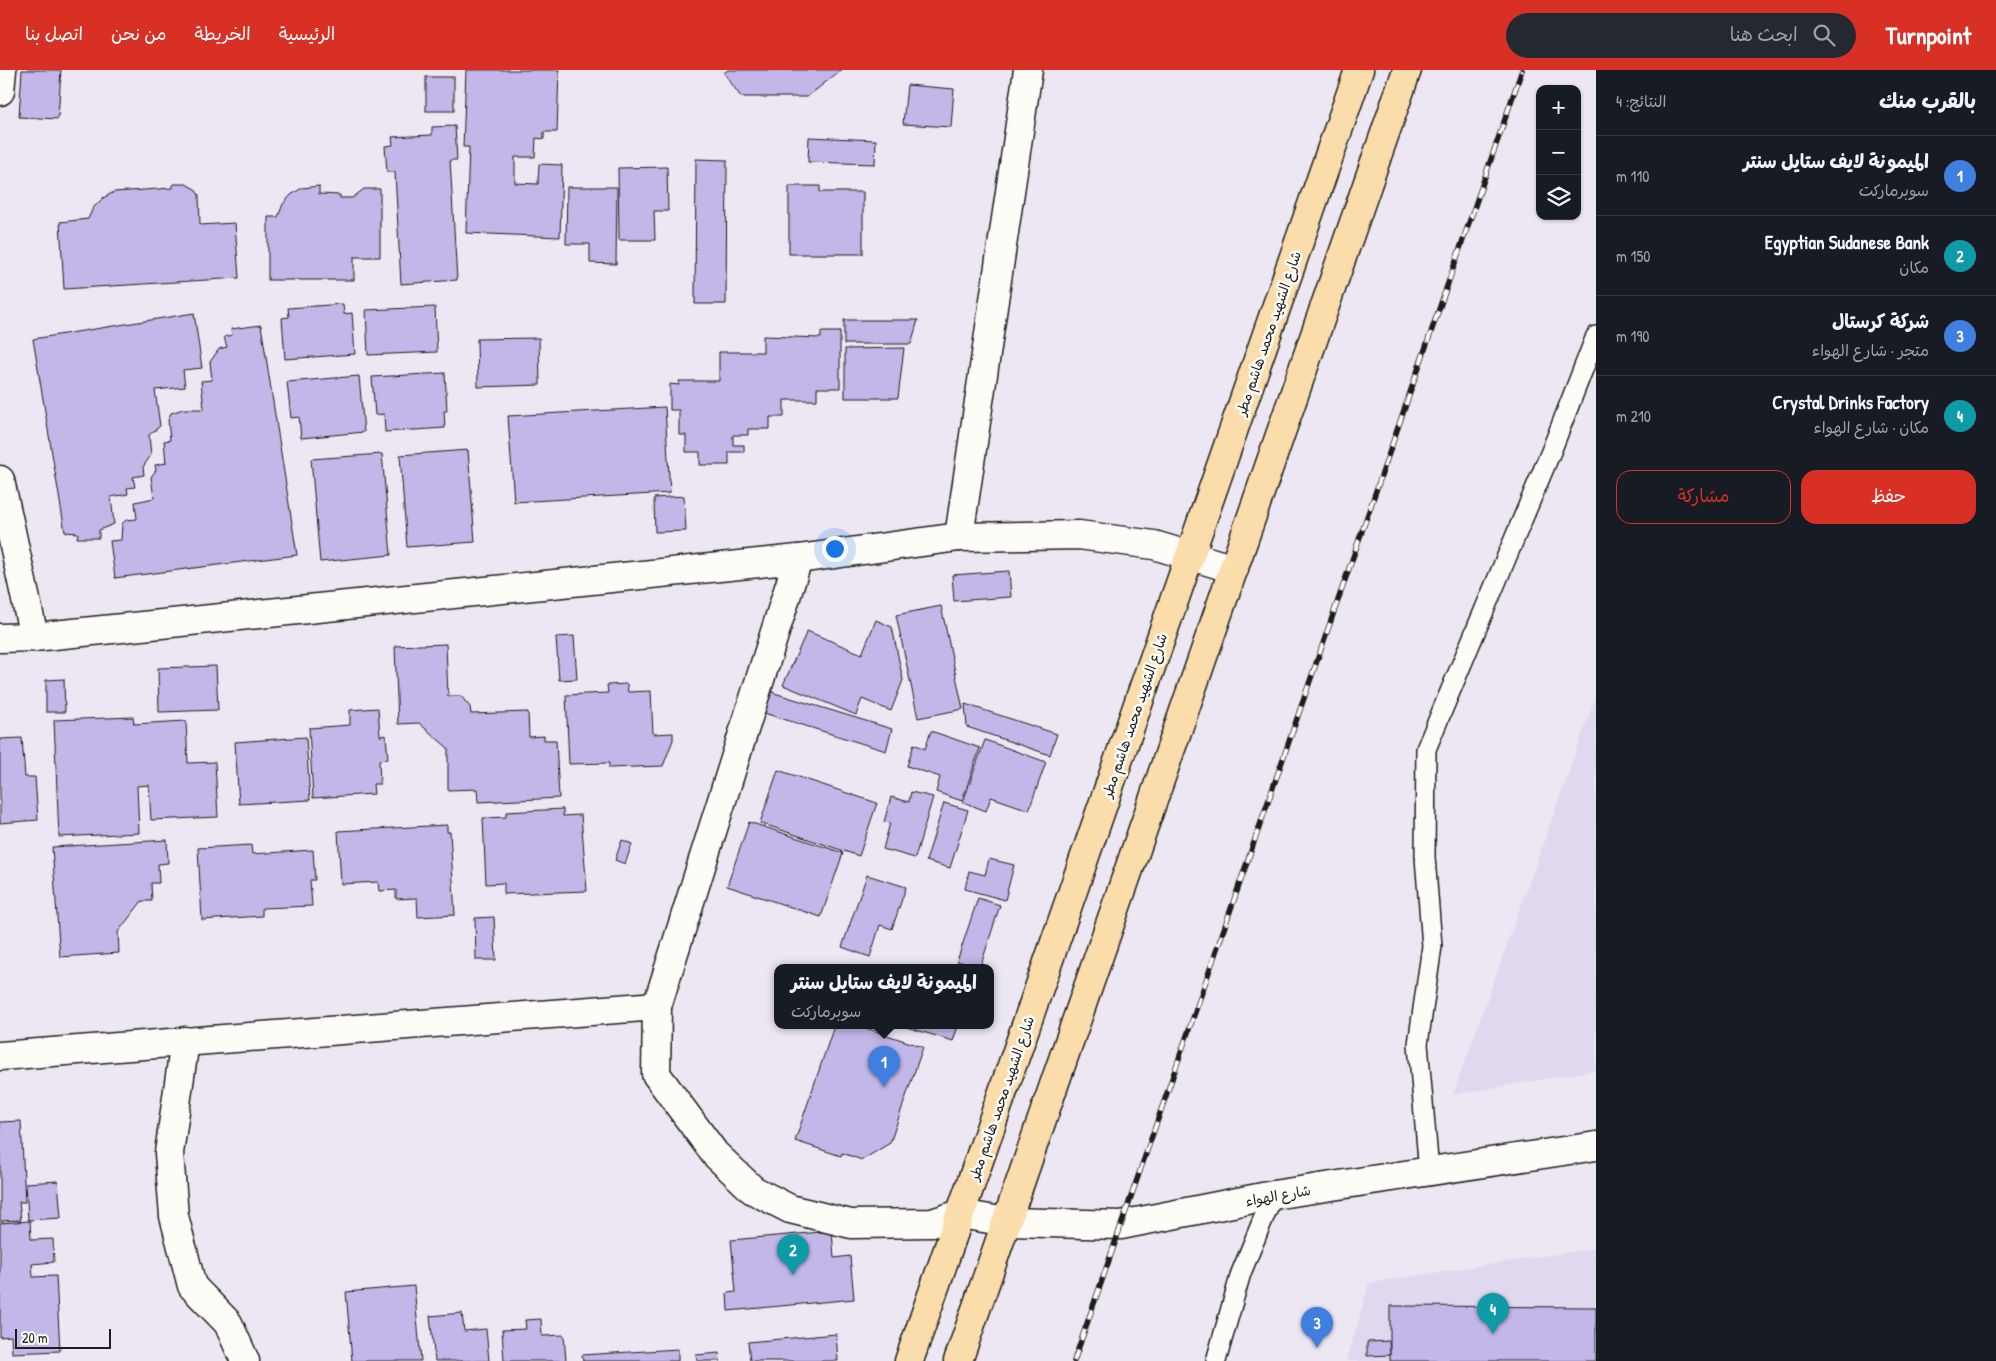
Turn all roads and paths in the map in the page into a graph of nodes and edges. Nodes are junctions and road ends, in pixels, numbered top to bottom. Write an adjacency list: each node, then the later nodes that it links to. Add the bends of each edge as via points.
1 (2, 70): 5 (street)
2 (1028, 70): 8 (street)
3 (1359, 70): 9 (main road, شارع الشهيد محمد هاشم مطر)
4 (1407, 70): 11 (main road)
5 (0, 91)
6 (1596, 336): 18 (lane, via 1426,749 1425,857 1432,946 1418,1044)
7 (0, 480): 12 (street)
8 (960, 537): 9 (street, via 1079,536 1154,545); 10 (street)
9 (1190, 556): 11 (street); 20 (main road, شارع الشهيد محمد هاشم مطر)
10 (798, 558): 12 (street); 14 (street)
11 (1234, 569): 21 (main road)
12 (34, 637): 13 (street)
13 (0, 638)
14 (657, 1006): 15 (street); 20 (street, via 656,1074 715,1154 753,1190 790,1209 851,1224 932,1223)
15 (184, 1041): 16 (street); 22 (street, via 170,1153 174,1216 192,1286 228,1324)
16 (0, 1056)
17 (1596, 1146): 18 (street, شارع الهواء)
18 (1429, 1172): 19 (street, شارع الهواء)
19 (1273, 1195): 21 (street, شارع الهواء, via 1121,1225); 25 (lane, via 1241,1273)
20 (960, 1214): 21 (street, شارع الهواء); 23 (main road, شارع الشهيد محمد هاشم مطر)
21 (1007, 1222): 24 (main road)
22 (245, 1361)
23 (909, 1361)
24 (958, 1361)
25 (1216, 1361)

